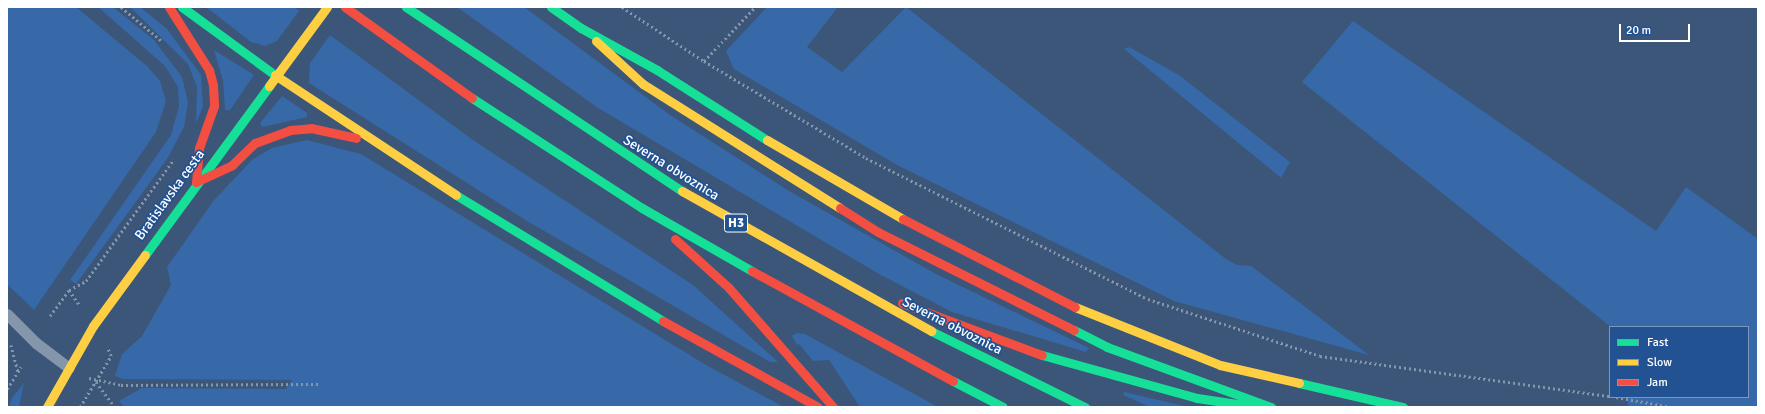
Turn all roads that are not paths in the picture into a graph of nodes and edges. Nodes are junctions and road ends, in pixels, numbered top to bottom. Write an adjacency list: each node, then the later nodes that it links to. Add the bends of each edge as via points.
1 (169, 7): 10 (main road, via 209,70 213,85 214,106 199,148)
2 (182, 7): 8 (main road)
3 (327, 7): 8 (main road, Bratislavska cesta)
4 (345, 7): 11 (main road, H3, via 482,105)
5 (406, 7): 12 (main road, Severna obvoznica / H3, via 589,133)
6 (551, 7): 7 (main road)
7 (581, 28): 21 (main road, via 643,84 878,232 1107,347); 22 (main road, via 658,70 821,173 942,240 1096,317 1220,365)
8 (276, 75): 9 (main road); 10 (main road, Bratislavska cesta)
9 (374, 144): 10 (main road, via 328,130 290,130 255,143 232,165); 16 (main road, via 606,289)
10 (196, 182): 14 (main road, Bratislavska cesta, via 93,326)
11 (642, 208): 17 (main road, via 729,288); 18 (main road, H3, via 861,334)
12 (803, 262): 19 (main road, Severna obvoznica / H3, via 964,349); 20 (main road, via 991,339 1197,398)
13 (7, 314): 14 (lane, via 36,343)
14 (69, 368): 15 (main road, Bratislavska cesta)
15 (47, 407)
16 (818, 407)
17 (833, 407)
18 (1003, 407)
19 (1084, 407)
20 (1257, 407)
21 (1271, 407)
22 (1403, 407)

